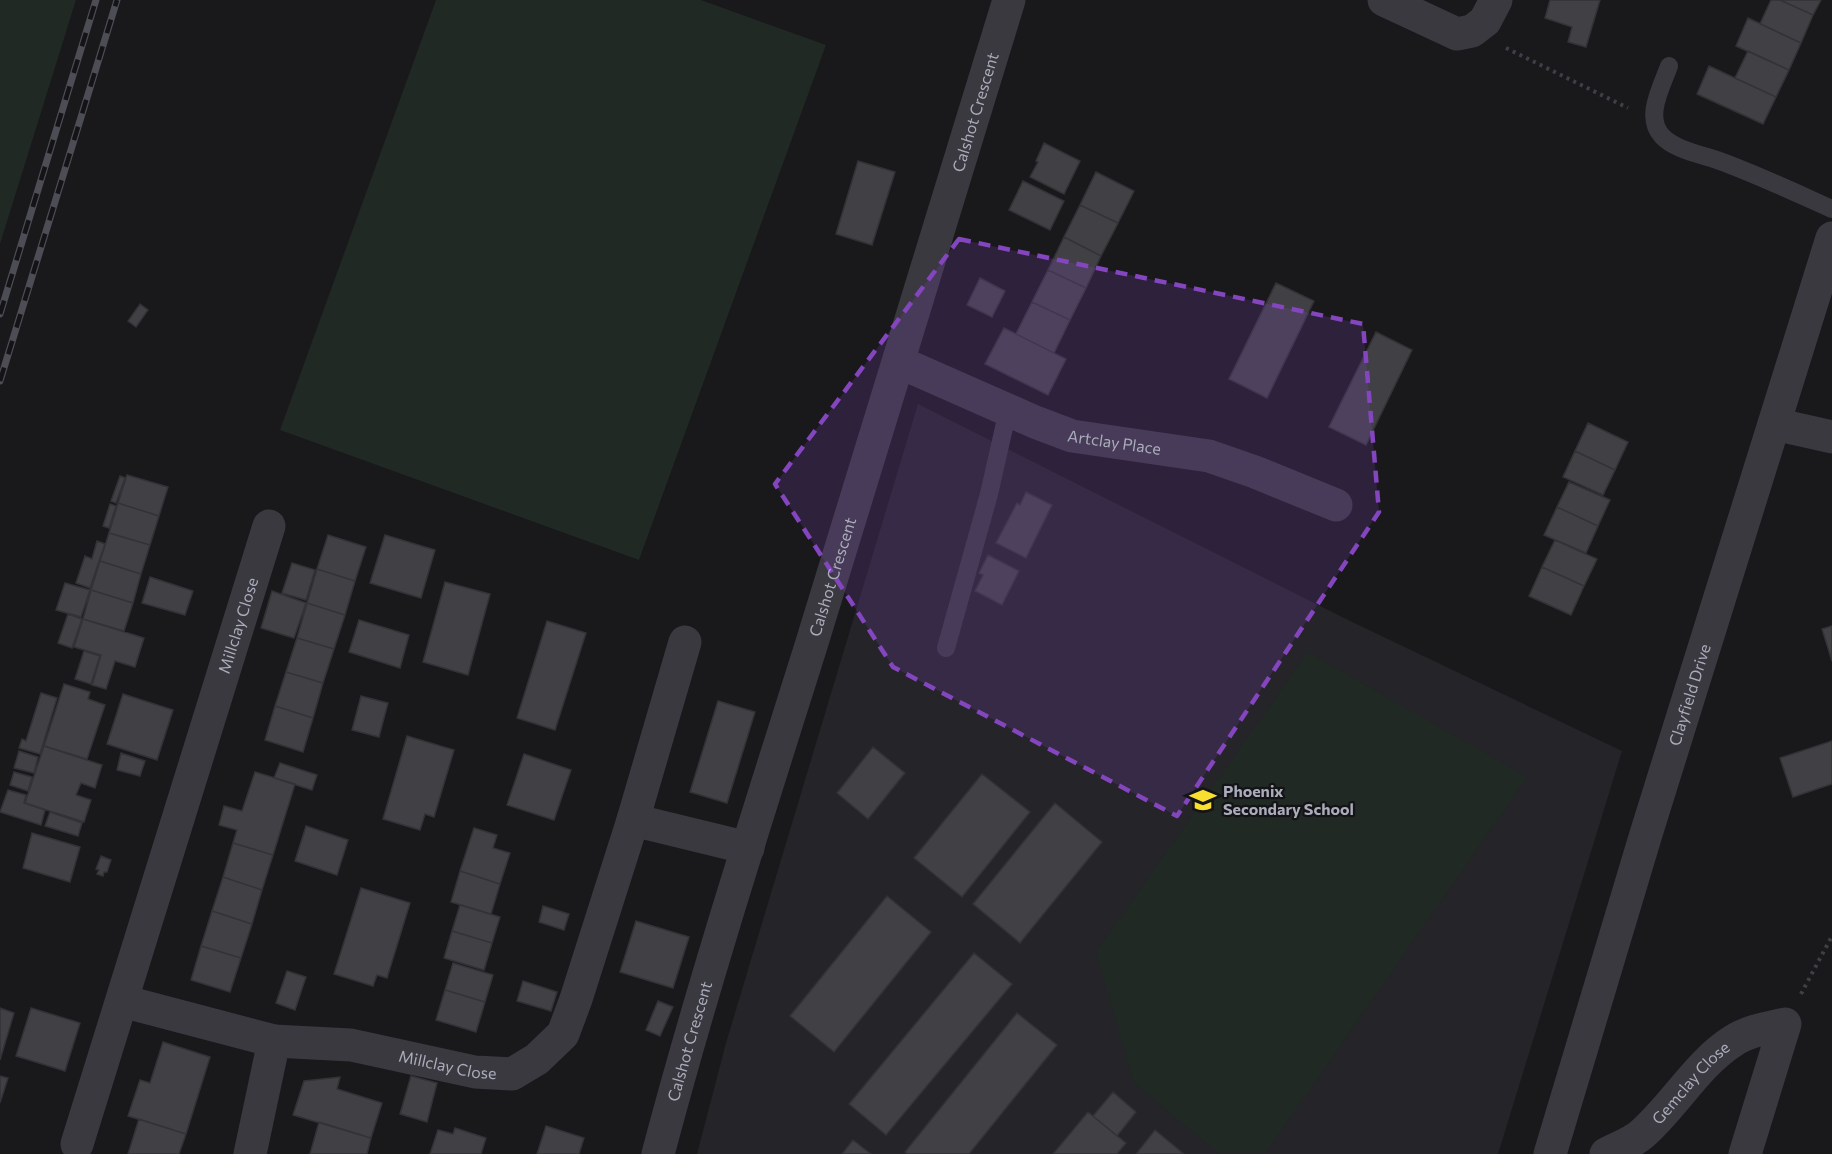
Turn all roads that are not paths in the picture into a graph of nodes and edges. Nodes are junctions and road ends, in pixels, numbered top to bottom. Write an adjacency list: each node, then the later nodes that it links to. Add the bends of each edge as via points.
1 (1008, 0): 8 (street, Calshot Crescent)
2 (1384, 0): 4 (street)
3 (1496, 0): 4 (street, via 1485,21 1472,31 1457,34)
4 (1427, 10)
5 (1669, 66): 6 (lane, via 1655,105 1655,122 1661,136)
6 (1832, 209)
7 (1832, 238): 10 (street, Clayfield Drive)
8 (898, 362): 9 (street, Artclay Place); 17 (street, Calshot Crescent)
9 (1008, 410): 12 (street, Artclay Place, via 1072,436 1209,456); 15 (lane)
10 (1774, 424): 11 (street); 23 (street, Clayfield Drive)
11 (1832, 437)
12 (1336, 505)
13 (269, 526): 18 (street, Millclay Close)
14 (685, 642): 16 (street, Millclay Close)
15 (946, 648)
16 (633, 820): 17 (street); 19 (street, Millclay Close, via 563,1034 537,1059 512,1074 475,1072 351,1045)
17 (748, 848): 22 (street, Calshot Crescent)
18 (122, 1001): 19 (street, Millclay Close); 20 (street, Millclay Close)
19 (274, 1041): 21 (street)
20 (77, 1144)
21 (250, 1154)
22 (658, 1154)
23 (1550, 1154)
24 (1606, 1154): 25 (street, Gemclay Close, via 1640,1136 1732,1041 1785,1024)
25 (1745, 1154)

